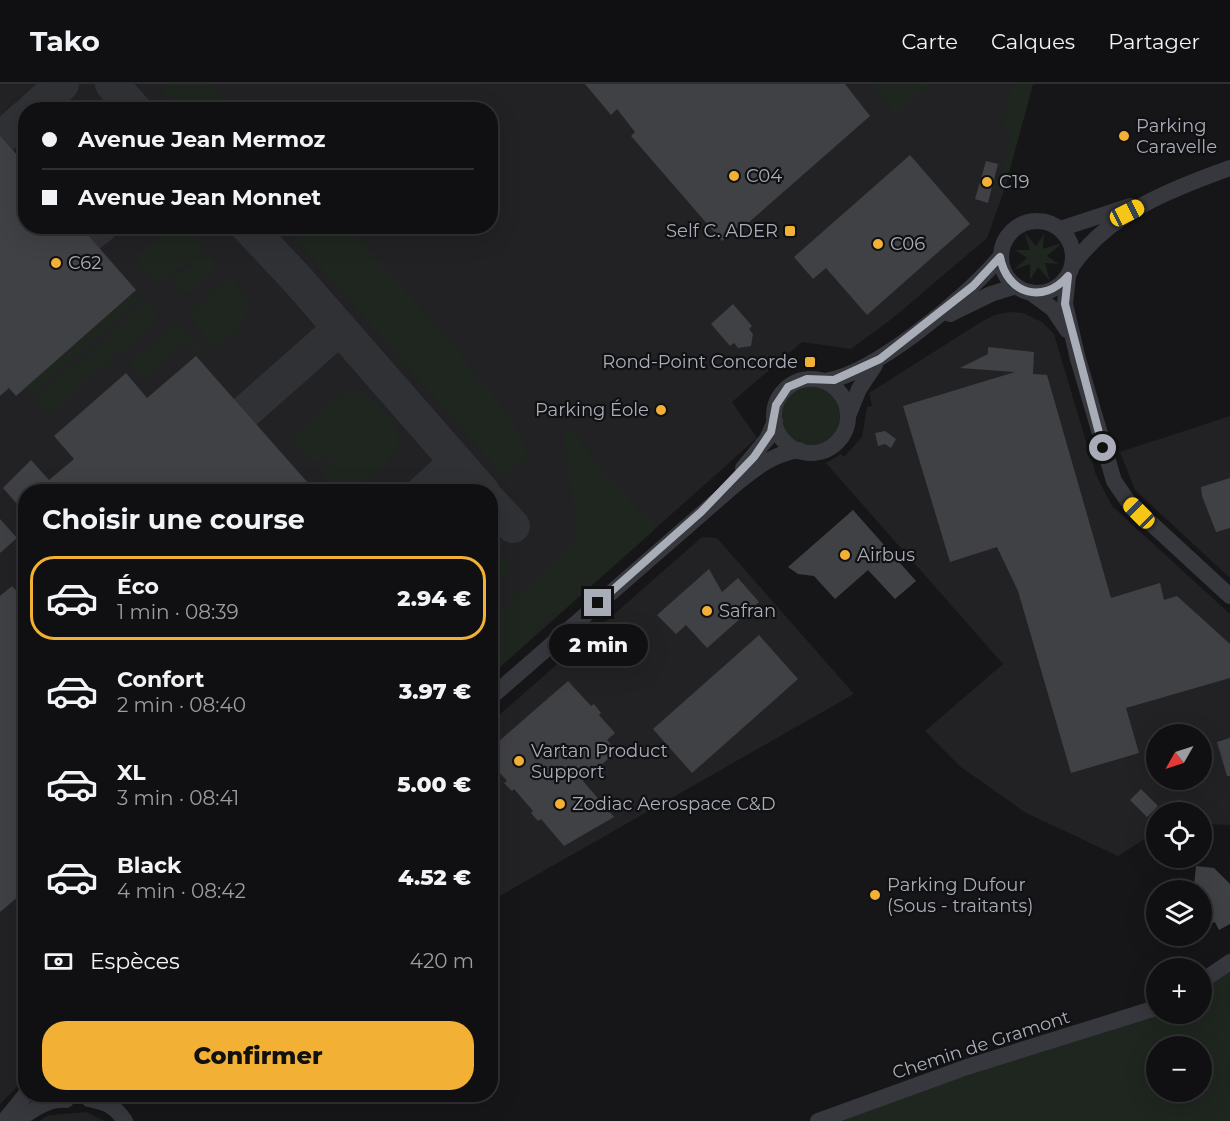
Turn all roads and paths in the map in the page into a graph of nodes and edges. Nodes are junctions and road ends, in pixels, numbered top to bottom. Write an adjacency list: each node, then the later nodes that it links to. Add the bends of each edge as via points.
1 (1230, 168): 2 (street)
2 (1165, 194): 3 (street); 5 (street, via 1127,213 1098,235)
3 (1060, 229): 4 (street, via 1042,221 1022,224 1006,237); 5 (street, via 1071,246)
4 (1000, 257): 6 (street, via 1008,279); 7 (street, via 981,279)
5 (1070, 271): 6 (street, via 1051,290); 9 (street, via 1065,304)
6 (1023, 289): 7 (street, via 978,300); 9 (street, via 1059,316)
7 (912, 335): 8 (street)
8 (880, 359): 10 (street); 11 (street, via 865,378)
9 (1078, 359): 15 (street, via 1109,470 1120,493)
10 (825, 381): 11 (street, via 844,399); 12 (street, via 807,379 788,387 776,405)
11 (848, 417): 13 (street, via 844,433 829,448 811,453)
12 (775, 421): 13 (street, via 785,442); 14 (street, via 754,457)
13 (799, 450): 14 (street, via 766,460)
14 (701, 512): 16 (street)
15 (1230, 596)
16 (498, 691)
17 (1230, 962): 18 (street)
18 (1212, 974)
19 (1146, 1011): 24 (street, Chemin de Gramont, via 968,1067)
20 (19, 1102): 22 (street)
21 (50, 1102): 23 (street)
22 (4, 1121)
23 (16, 1121)
24 (818, 1121)

